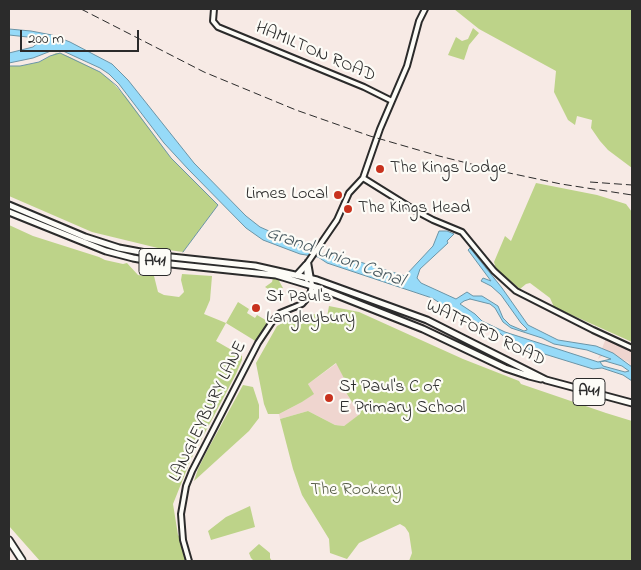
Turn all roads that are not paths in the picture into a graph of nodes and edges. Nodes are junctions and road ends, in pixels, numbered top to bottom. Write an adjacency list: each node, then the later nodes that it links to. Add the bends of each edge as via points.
1 (214, 9): 3 (street, HAMILTON ROAD, via 213,21 218,27)
2 (426, 9): 3 (street)
3 (392, 101): 4 (street)
4 (363, 178): 7 (street, via 349,193 336,222); 13 (street, via 416,211 462,232 494,271 516,291)
5 (9, 205): 8 (highway, WATFORD ROAD / A41, via 119,248 255,266)
6 (9, 212): 10 (highway, WATFORD ROAD / A41, via 106,251 133,258 276,275)
7 (308, 262): 8 (highway); 9 (street)
8 (296, 275): 9 (highway, WATFORD ROAD / A41)
9 (309, 278): 10 (street); 14 (highway, WATFORD ROAD / A41, via 427,320)
10 (310, 285): 11 (highway, WATFORD ROAD / A41); 12 (street)
11 (319, 288): 12 (highway); 14 (highway, WATFORD ROAD / A41, via 423,329 505,368)
12 (309, 296): 19 (street, LANGLEYBURY LANE, via 302,304 280,313 272,322 192,471 181,514)
13 (632, 348)
14 (546, 380): 15 (highway, WATFORD ROAD / A41)
15 (632, 403)
16 (9, 540): 18 (highway)
17 (9, 546): 18 (highway)
18 (23, 561)
19 (189, 561)

